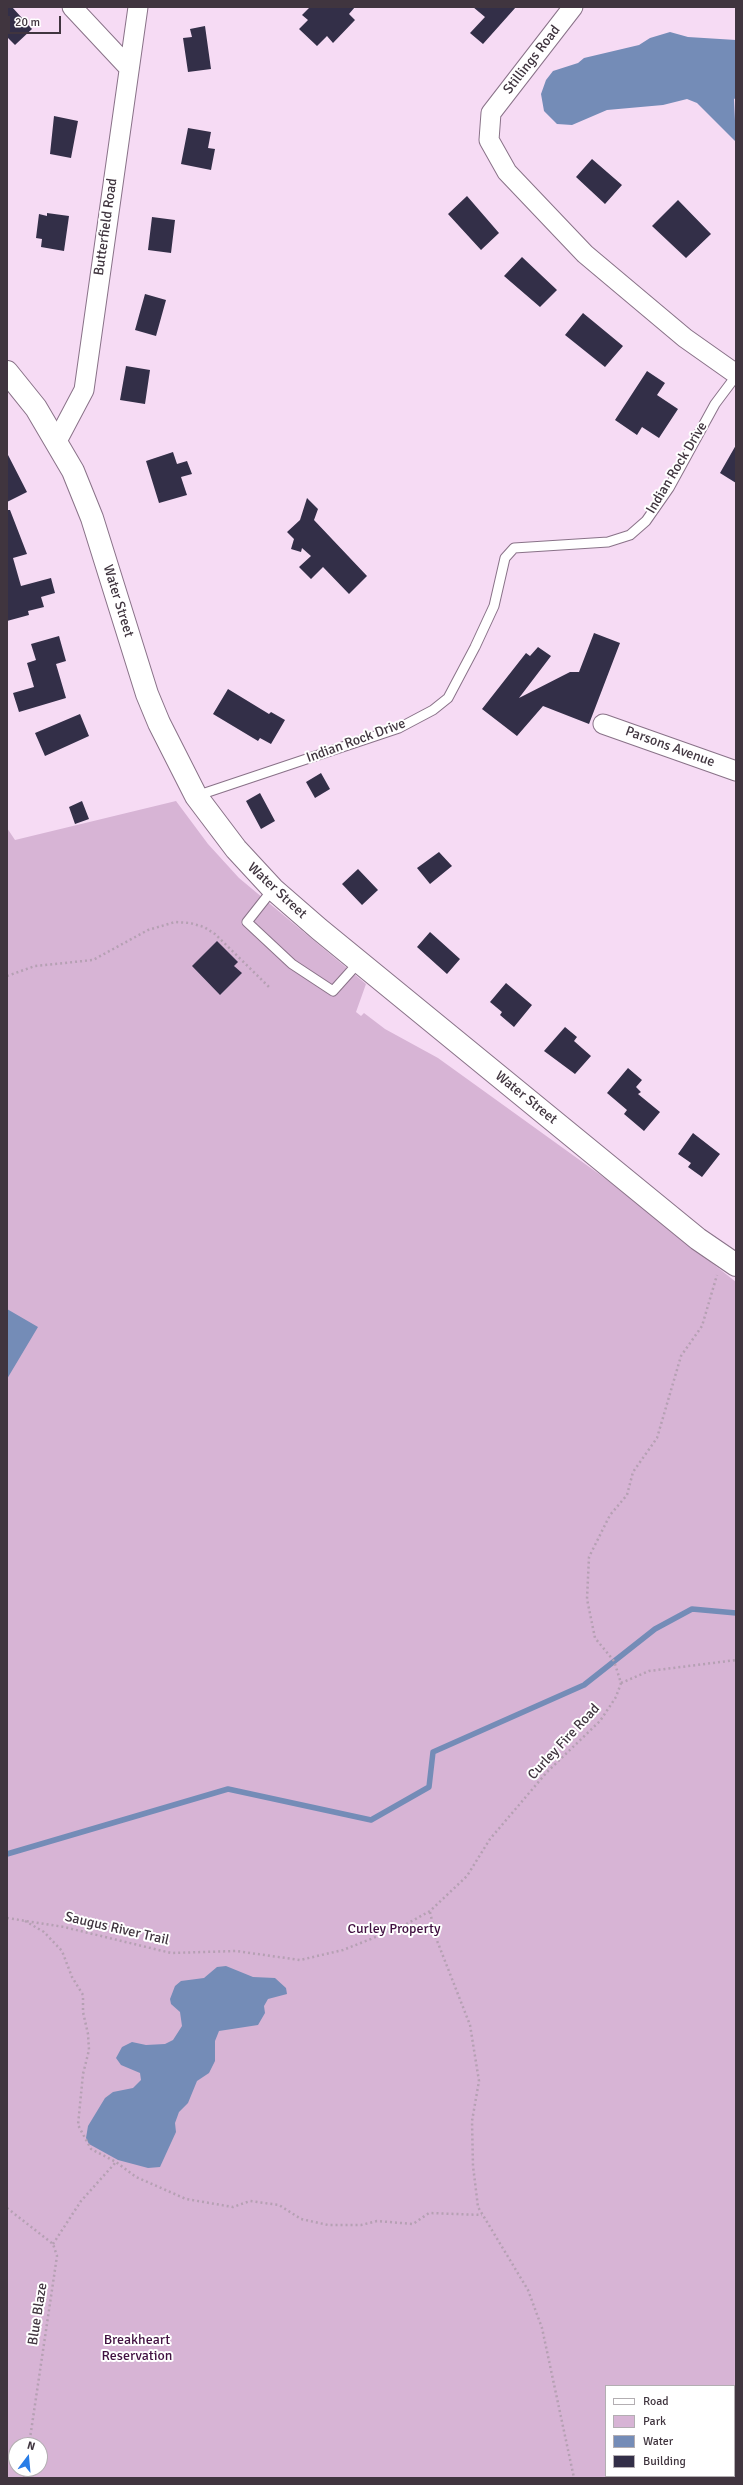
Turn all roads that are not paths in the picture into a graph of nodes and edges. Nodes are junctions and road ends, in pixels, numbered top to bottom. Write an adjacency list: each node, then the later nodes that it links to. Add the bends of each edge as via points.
1 (72, 7): 4 (street)
2 (138, 7): 4 (street, Butterfield Road)
3 (573, 7): 5 (street, Stillings Road)
4 (129, 68): 8 (street, Butterfield Road, via 84,390)
5 (491, 113): 7 (street, Indian Rock Drive, via 489,140 507,172 585,254 685,338)
6 (7, 372): 8 (main road, Water Street, via 36,408)
7 (736, 375): 11 (lane, Indian Rock Drive, via 715,404 669,488 646,521 630,534 608,542 514,548 505,558 494,606 478,640 448,698 434,710 399,728)
8 (56, 441): 11 (main road, Water Street, via 73,471 92,518 147,694 174,757)
9 (603, 724): 10 (street, Parsons Avenue)
10 (736, 771)
11 (196, 796): 12 (main road, Water Street, via 241,855)
12 (273, 889): 13 (main road, Water Street); 13 (lane, via 247,922 292,964 333,991)
13 (360, 962): 14 (main road, Water Street, via 698,1239)
14 (730, 1260)

